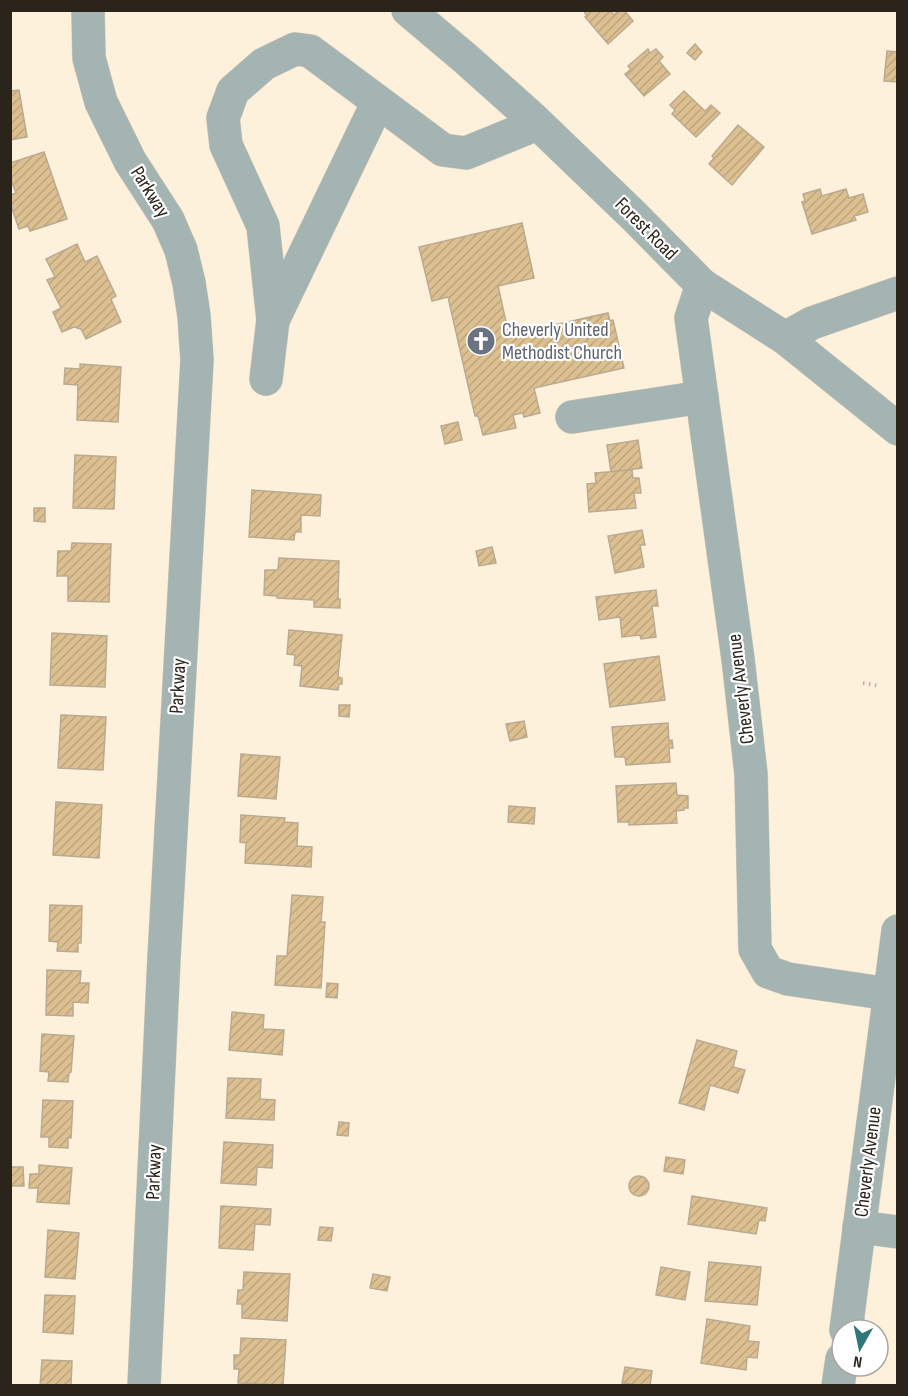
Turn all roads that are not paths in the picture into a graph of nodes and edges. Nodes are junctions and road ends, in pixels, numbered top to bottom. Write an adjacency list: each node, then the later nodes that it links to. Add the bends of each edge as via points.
1 (88, 10): 18 (street, Parkway, via 89,58 101,102 181,250 194,316 197,360)
2 (408, 10): 4 (street, Forest Road)
3 (378, 102): 4 (street, via 443,150 466,153); 7 (street); 7 (street, via 310,51 295,49 264,63 233,91 223,118 226,146 263,226)
4 (537, 124): 5 (street, Forest Road)
5 (702, 285): 8 (street, Forest Road); 10 (street, Cheverly Avenue, via 691,318)
6 (897, 293): 8 (street, via 812,323)
7 (273, 320): 9 (street)
8 (785, 338): 12 (street, Forest Road)
9 (266, 379)
10 (702, 397): 11 (street); 14 (street, Cheverly Avenue, via 751,774 755,949 768,972 788,979)
11 (572, 417)
12 (897, 429)
13 (897, 931): 14 (street, Cheverly Avenue)
14 (889, 994): 15 (street, Cheverly Avenue)
15 (859, 1227): 16 (street); 17 (street, Cheverly Avenue)
16 (897, 1232)
17 (848, 1318)
18 (144, 1386)

